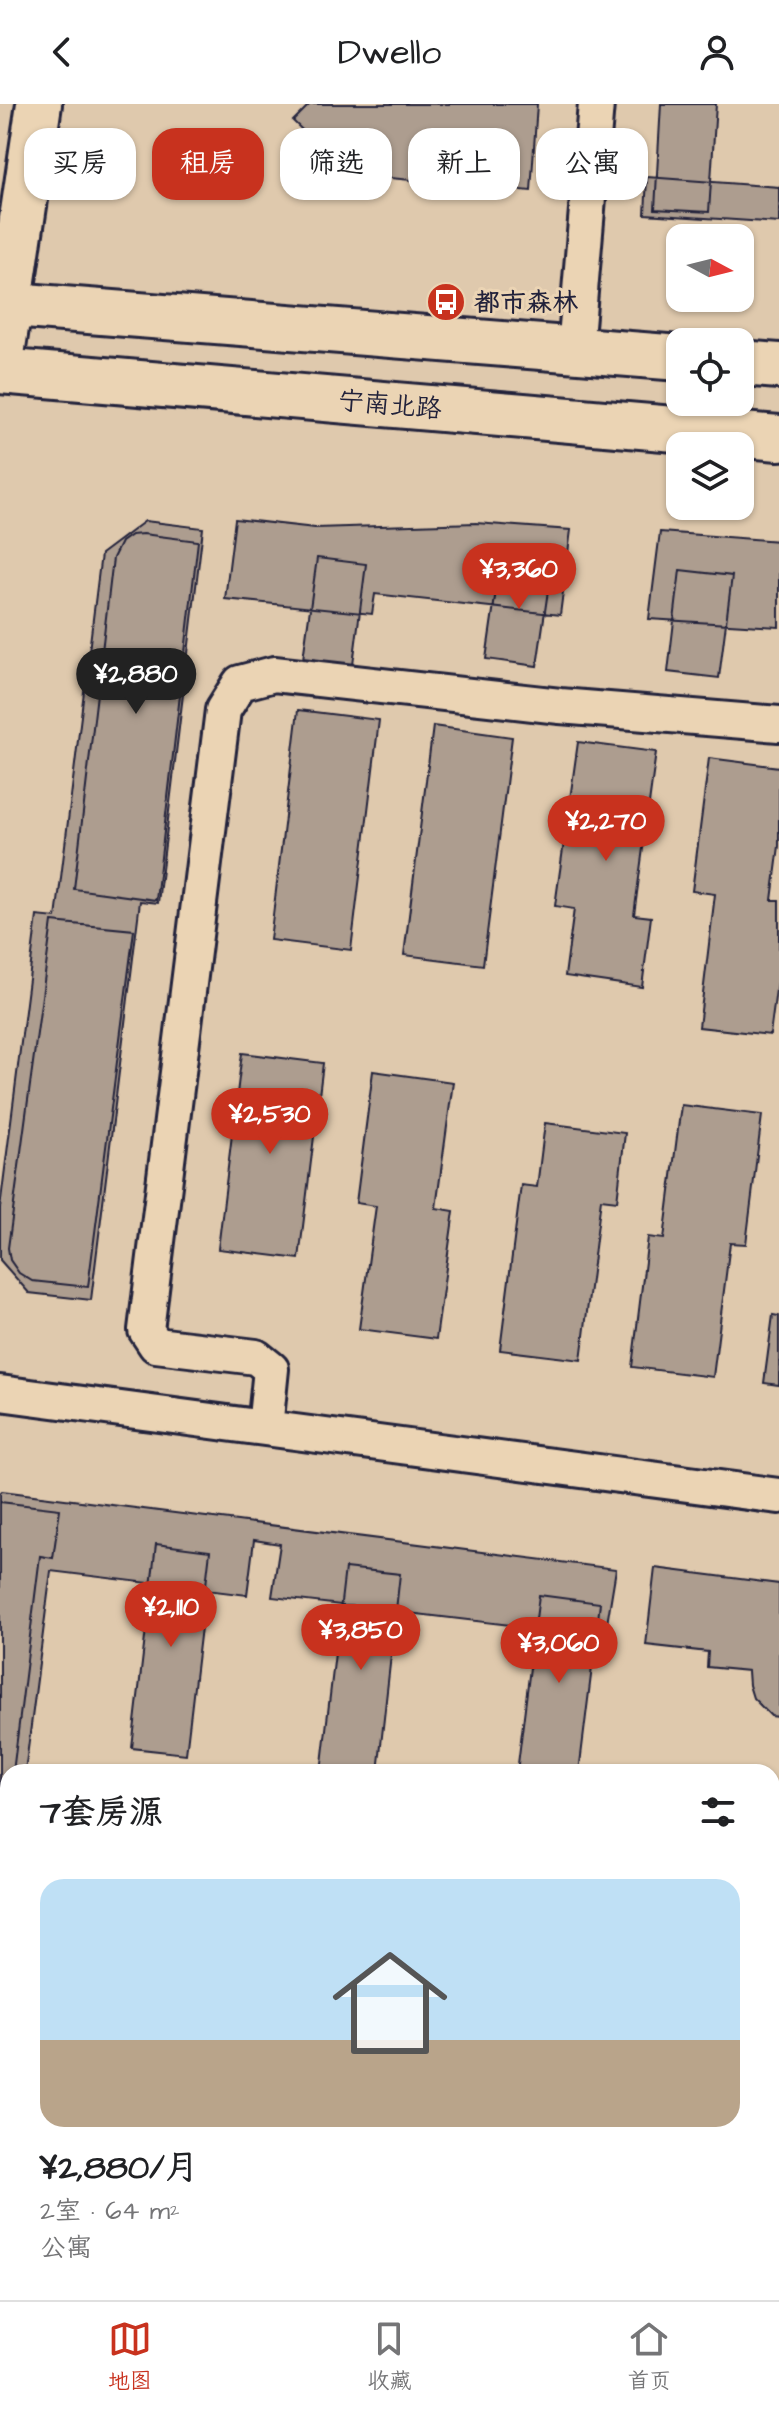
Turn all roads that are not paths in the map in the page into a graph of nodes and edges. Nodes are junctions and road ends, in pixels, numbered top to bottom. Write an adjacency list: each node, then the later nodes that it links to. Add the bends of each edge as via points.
1 (39, 104): 3 (main road)
2 (596, 104): 4 (street)
3 (4, 305): 4 (main road); 8 (main road)
4 (575, 350): 5 (main road)
5 (666, 357)
6 (754, 364): 7 (main road)
7 (779, 366)
8 (0, 369): 9 (main road, 宁南北路)
9 (779, 438)
10 (779, 724): 12 (street, via 274,674 240,683 223,710 146,1330 156,1345 256,1357 271,1369)
11 (0, 1393): 12 (street)
12 (265, 1428): 13 (street)
13 (779, 1496)

